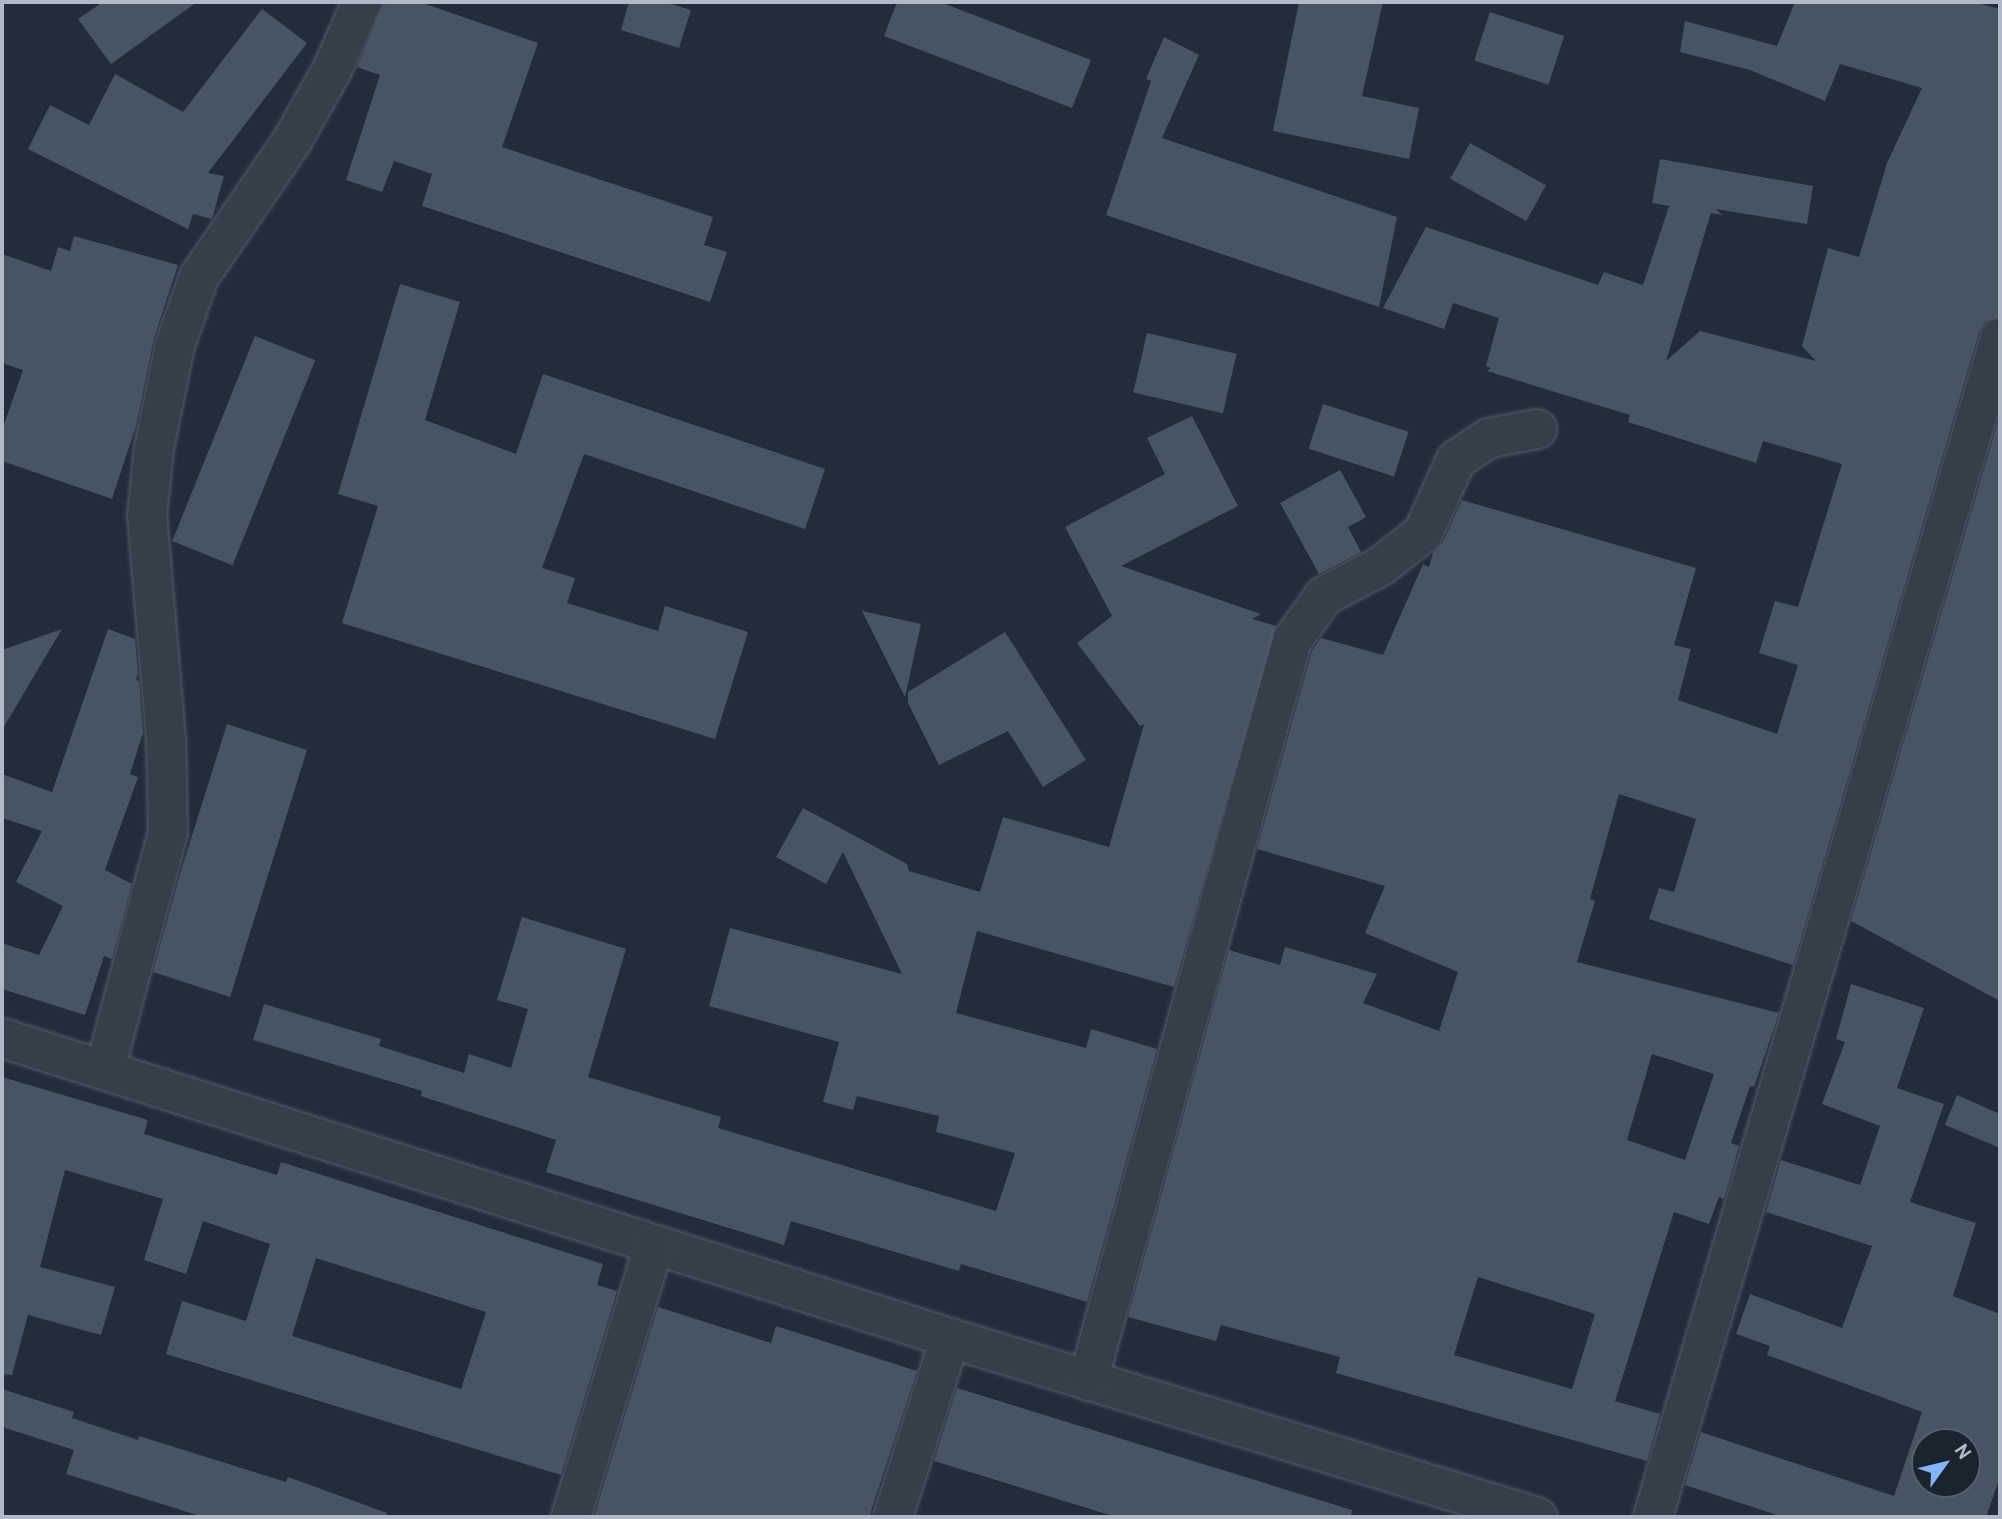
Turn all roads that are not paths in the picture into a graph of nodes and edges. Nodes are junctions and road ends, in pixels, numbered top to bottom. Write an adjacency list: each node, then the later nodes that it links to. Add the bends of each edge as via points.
1 (362, 2): 5 (street, via 332,70 292,141 199,277 176,345 154,448 147,516 166,740 168,833)
2 (2000, 338): 12 (street)
3 (1537, 429): 8 (street, via 1489,438 1456,460 1423,533 1381,566 1324,596 1292,641)
4 (2, 1038): 5 (street)
5 (105, 1069): 6 (street)
6 (654, 1245): 7 (street); 9 (street)
7 (950, 1338): 8 (street); 10 (street)
8 (1088, 1381): 11 (street)
9 (571, 1517)
10 (892, 1517)
11 (1537, 1517)
12 (1653, 1517)

